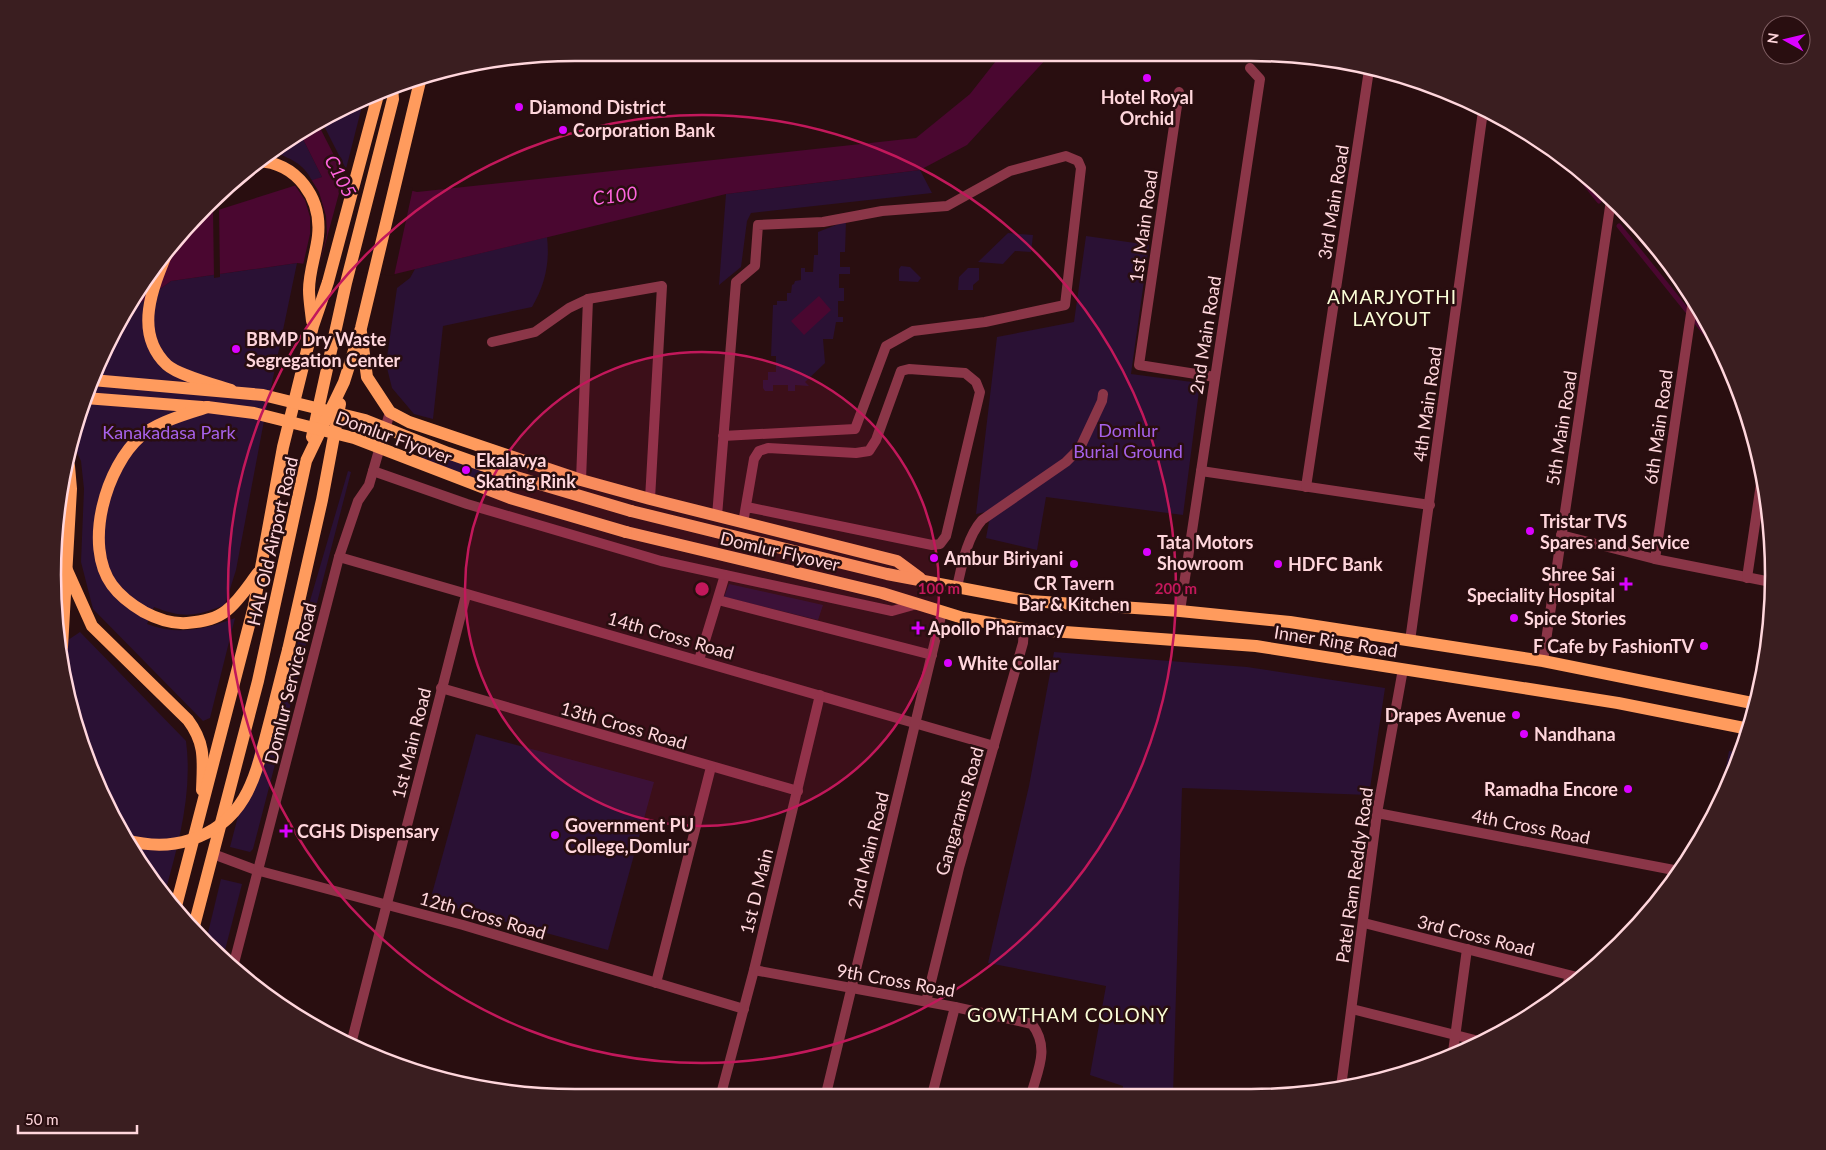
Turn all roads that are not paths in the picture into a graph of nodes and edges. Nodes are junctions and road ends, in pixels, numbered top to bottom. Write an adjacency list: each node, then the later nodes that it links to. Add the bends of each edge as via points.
1 (1250, 68): 16 (street, 2nd Main Road, via 1260,79)
2 (1368, 75): 30 (street, 3rd Main Road)
3 (419, 86): 14 (main road, HAL Old Airport Road)
4 (1179, 92): 16 (street, 1st Main Road, via 1138,365)
5 (393, 95): 25 (main road)
6 (376, 101): 13 (main road, HAL Old Airport Road, via 328,282)
7 (1482, 116): 33 (street, 4th Main Road)
8 (268, 163): 13 (main road, via 285,167 296,174 312,196 318,217 309,289)
9 (1610, 208): 37 (street, 5th Main Road)
10 (159, 274): 19 (main road, bridge, via 148,311 154,349 168,366)
11 (588, 298): 15 (street, via 535,332); 29 (street); 32 (street, via 662,286)
12 (1692, 312): 39 (street, 6th Main Road)
13 (313, 326): 41 (main road, HAL Old Airport Road, via 284,447)
14 (361, 328): 18 (main road, HAL Old Airport Road); 23 (main road, via 367,377)
15 (492, 342)
16 (1215, 377): 26 (street, 2nd Main Road)
17 (99, 381): 19 (main road, Domlur Flyover, bridge)
18 (344, 382): 25 (main road, HAL Old Airport Road); 69 (main road, bridge, via 322,500 254,780 238,808 209,834 162,846)
19 (240, 393): 45 (main road, Domlur Flyover, bridge, via 263,395 364,420 516,477 631,511)
20 (1103, 394): 46 (street, via 1080,448 1066,462 974,528)
21 (93, 399): 22 (main road, Domlur Flyover)
22 (207, 407): 41 (main road, via 141,436 118,462 106,493 100,522 100,552 111,584 135,607 150,615 180,623 196,622 225,612); 49 (main road, Domlur Flyover, bridge, via 254,413 354,438 510,498 626,532)
23 (390, 412): 27 (street, Domlur Service Road); 29 (main road, via 409,422)
24 (723, 436): 24 (street, via 855,430 886,346 913,331 984,322 1065,305 1081,168 1078,161 1066,156 1010,171 947,206 882,211 823,222 758,225 756,266 736,282); 35 (street)
25 (306, 461): 70 (main road, HAL Old Airport Road, via 258,681)
26 (1201, 471): 30 (street); 50 (street, 2nd Main Road)
27 (373, 472): 38 (street, Domlur Service Road, via 358,501); 42 (street, via 467,504 661,561)
28 (71, 478): 40 (main road)
29 (581, 480): 32 (main road)
30 (1306, 487): 33 (street)
31 (1759, 499): 43 (street)
32 (650, 500): 35 (main road)
33 (1430, 505): 54 (street, 4th Main Road)
34 (747, 507): 34 (street, via 754,459 759,451 768,448 869,451 901,370 965,373 976,382 980,392 946,536 940,544); 36 (street)
35 (717, 516): 36 (main road)
36 (743, 523): 45 (main road, via 897,561)
37 (1561, 535): 39 (street); 57 (street, 5th Main Road)
38 (339, 558): 47 (street, 14th Cross Road); 71 (street, Domlur Service Road)
39 (1655, 559): 43 (street)
40 (66, 568): 52 (main road); 68 (main road, via 92,626 188,720 198,734 203,752)
41 (260, 570): 68 (main road, HAL Old Airport Road)
42 (725, 575): 48 (street); 49 (street, via 892,611)
43 (1747, 578): 44 (street)
44 (1765, 581)
45 (924, 582): 46 (main road, Inner Ring Road)
46 (957, 587): 50 (main road, Inner Ring Road, via 1030,601)
47 (466, 595): 56 (street, 14th Cross Road); 59 (street, 1st Main Road)
48 (718, 600): 55 (street); 56 (street)
49 (917, 604): 51 (main road, Inner Ring Road)
50 (1180, 611): 54 (main road, Inner Ring Road, via 1290,622)
51 (942, 612): 53 (main road, Inner Ring Road); 55 (street, 2nd Main Road)
52 (63, 620)
53 (1024, 629): 58 (main road, Inner Ring Road, via 1256,646); 64 (street, Gangarams Road)
54 (1410, 641): 57 (main road, Inner Ring Road)
55 (932, 655): 62 (street, 2nd Main Road)
56 (699, 660): 60 (street, 14th Cross Road)
57 (1542, 661): 61 (main road, Inner Ring Road)
58 (1403, 669): 63 (main road, Inner Ring Road, via 1618,702); 67 (street, Patel Ram Reddy Road)
59 (441, 688): 65 (street, 13th Cross Road); 74 (street, 1st Main Road)
60 (820, 696): 62 (street, 14th Cross Road); 66 (street, 1st D Main)
61 (1748, 702)
62 (915, 724): 64 (street, 14th Cross Road); 82 (street, 2nd Main Road)
63 (1741, 727)
64 (994, 746): 83 (street, Gangarams Road, via 959,868)
65 (711, 767): 66 (street, 13th Cross Road); 81 (street)
66 (798, 791): 79 (street, 1st D Main)
67 (1377, 813): 72 (street, 4th Cross Road); 76 (street, Patel Ram Reddy Road)
68 (202, 815): 73 (main road, HAL Old Airport Road)
69 (136, 842)
70 (213, 854): 71 (street, 12th Cross Road); 75 (main road, HAL Old Airport Road)
71 (256, 870): 74 (street, 12th Cross Road); 78 (street, Domlur Service Road)
72 (1672, 870)
73 (178, 901)
74 (387, 905): 81 (street, 12th Cross Road); 88 (street, 1st Main Road)
75 (195, 921)
76 (1364, 923): 77 (street, 3rd Cross Road); 86 (street, Patel Ram Reddy Road)
77 (1467, 949): 80 (street, 3rd Cross Road); 87 (street)
78 (234, 959)
79 (754, 970): 82 (street, 9th Cross Road); 85 (street, 1st D Main)
80 (1570, 976)
81 (656, 983): 85 (street, 12th Cross Road)
82 (852, 989): 83 (street, 9th Cross Road); 93 (street, 2nd Main Road)
83 (926, 1002): 84 (street, 9th Cross Road)
84 (955, 1007): 94 (street); 95 (street, 9th Cross Road, via 1032,1024 1040,1034 1043,1047)
85 (744, 1009): 92 (street, 1st D Main)
86 (1352, 1009): 87 (street); 91 (street, Patel Ram Reddy Road)
87 (1455, 1035): 89 (street); 90 (street)
88 (353, 1039)
89 (1470, 1040)
90 (1454, 1047)
91 (1342, 1080)
92 (722, 1089)
93 (827, 1089)
94 (934, 1089)
95 (1032, 1089)

